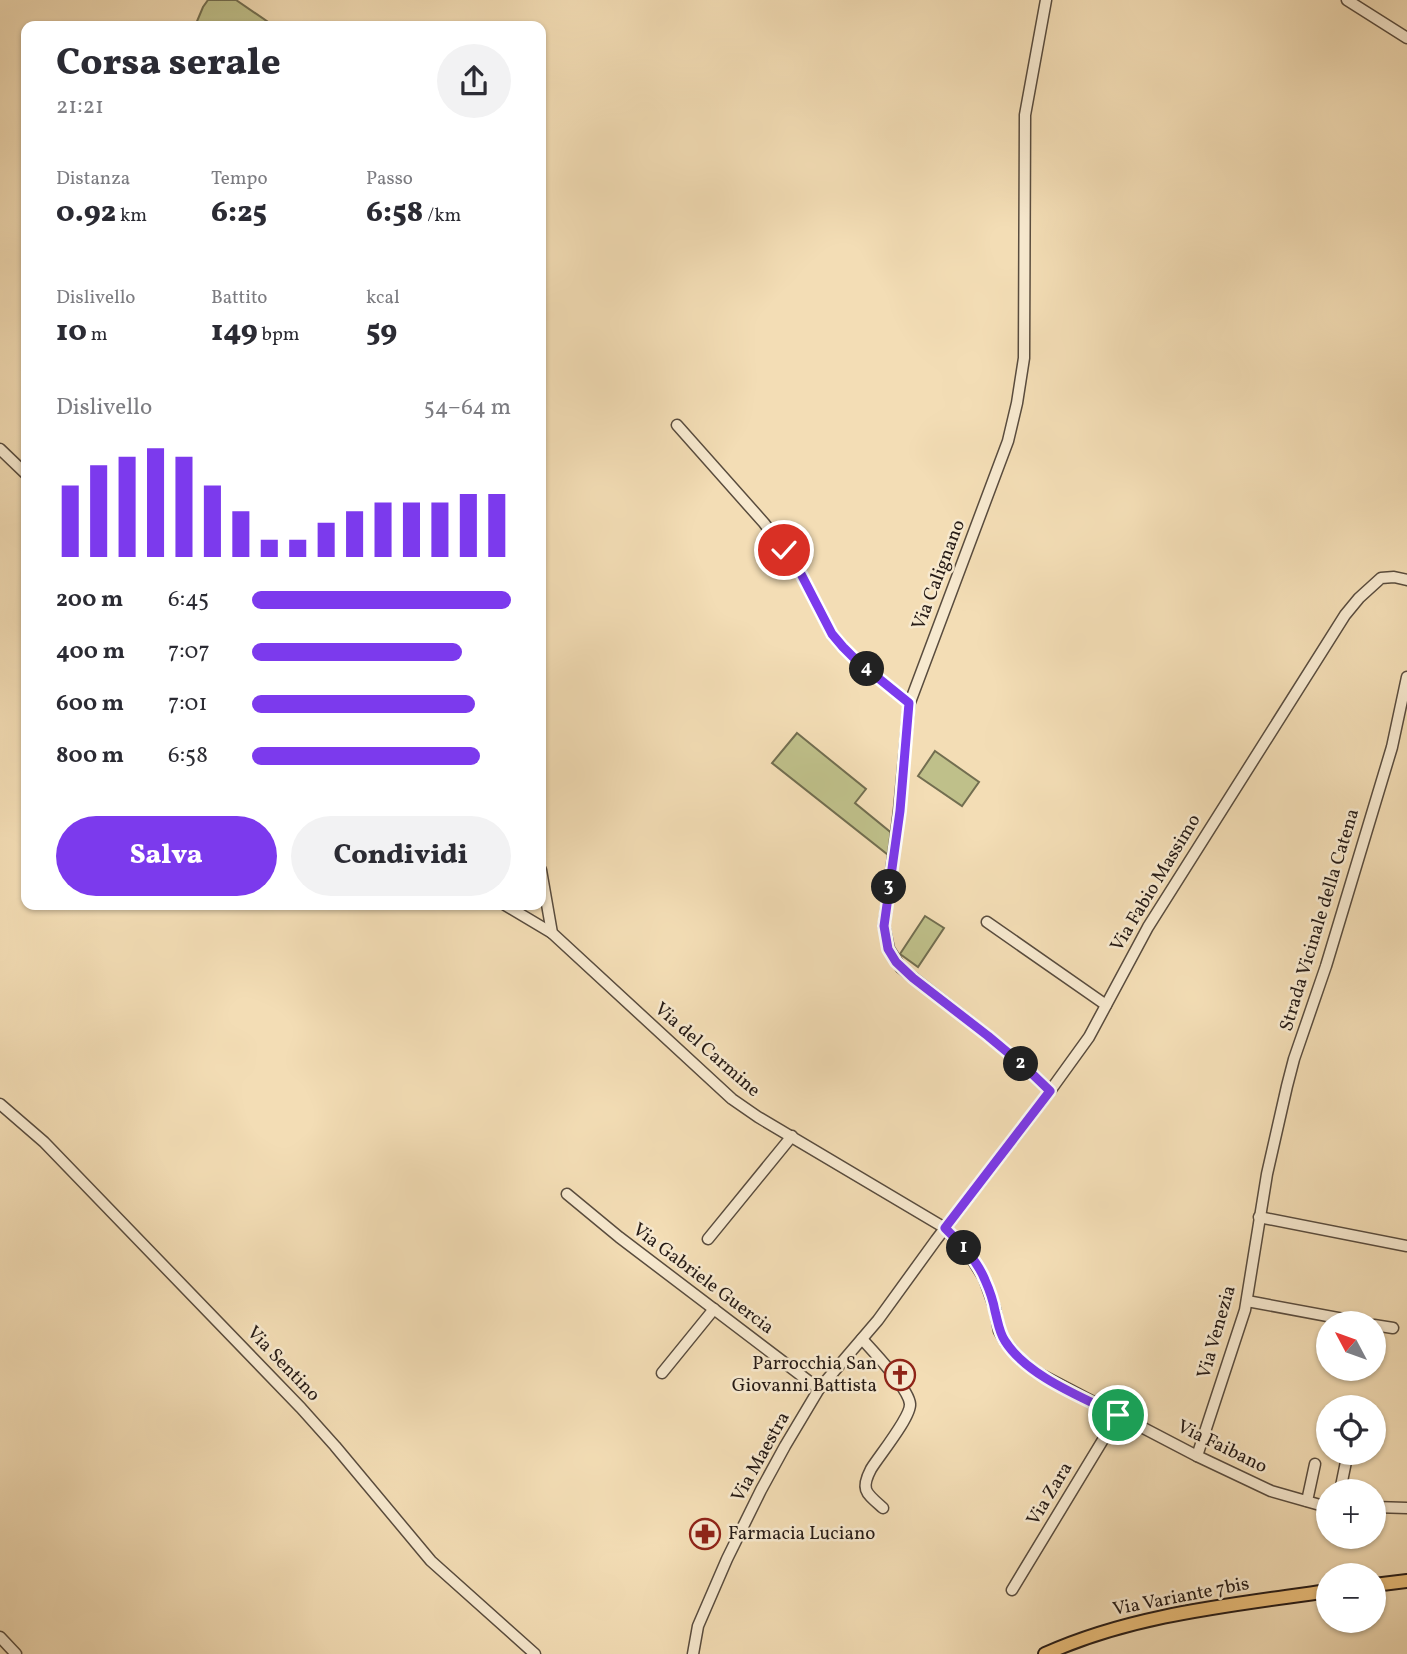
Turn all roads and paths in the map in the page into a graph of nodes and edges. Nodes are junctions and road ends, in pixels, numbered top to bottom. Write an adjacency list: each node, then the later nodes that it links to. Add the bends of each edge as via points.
1 (1046, 0): 9 (street, Via Calignano, via 1025,115 1024,358 1017,402 1008,441)
2 (1347, 0): 3 (street)
3 (1407, 38)
4 (677, 425): 9 (street, via 778,541 832,634)
5 (0, 449): 6 (street)
6 (21, 469)
7 (1407, 580): 14 (street, Via Fabio Massimo, via 1381,578 1345,615 1148,927)
8 (1407, 677): 18 (street, Strada Vicinale della Catena, via 1392,747 1294,1059)
9 (909, 703): 15 (street, Via Calignano, via 884,926 888,949 913,978)
10 (546, 899): 13 (street)
11 (513, 910): 13 (street, Via del Carmine)
12 (987, 922): 14 (street)
13 (552, 933): 17 (street, Via del Carmine, via 732,1099)
14 (1106, 1004): 15 (street, Via Fabio Massimo, via 1089,1037)
15 (1050, 1091): 21 (street, Via Fabio Massimo)
16 (0, 1104): 46 (street, Via Sentino, via 52,1150 293,1400 431,1561)
17 (792, 1136): 21 (street, Via del Carmine); 22 (street)
18 (1267, 1174): 20 (street, Via Venezia)
19 (567, 1194): 25 (street, Via Gabriele Guercia)
20 (1259, 1217): 23 (street); 24 (street, Via Venezia)
21 (945, 1228): 29 (street, Via Maestra); 32 (street, Via Faibano, via 984,1278 999,1331 1019,1358 1038,1373)
22 (708, 1239)
23 (1407, 1247)
24 (1247, 1301): 26 (street); 33 (street, Via Venezia)
25 (714, 1309): 30 (street); 31 (street, Via Gabriele Guercia)
26 (1316, 1314)
27 (1386, 1327): 28 (street)
28 (1393, 1328)
29 (862, 1339): 31 (street, Via Maestra); 37 (street, via 899,1383 910,1405 866,1477 867,1494)
30 (662, 1373)
31 (819, 1389): 47 (street, Via Maestra, via 727,1559 698,1626)
32 (1118, 1415): 33 (street, Via Faibano); 42 (street, Via Zara)
33 (1196, 1456): 35 (street, Via Faibano, via 1272,1491)
34 (1315, 1464): 35 (street)
35 (1307, 1501): 36 (street, Via Faibano)
36 (1316, 1503)
37 (883, 1507)
38 (1386, 1507): 39 (street)
39 (1407, 1508)
40 (1407, 1581): 41 (main road)
41 (1386, 1584)
42 (1012, 1590)
43 (1316, 1593): 48 (main road, Via Variante 7bis, via 1146,1619)
44 (0, 1637): 45 (street)
45 (16, 1654)
46 (535, 1654)
47 (693, 1654)
48 (1045, 1654)

